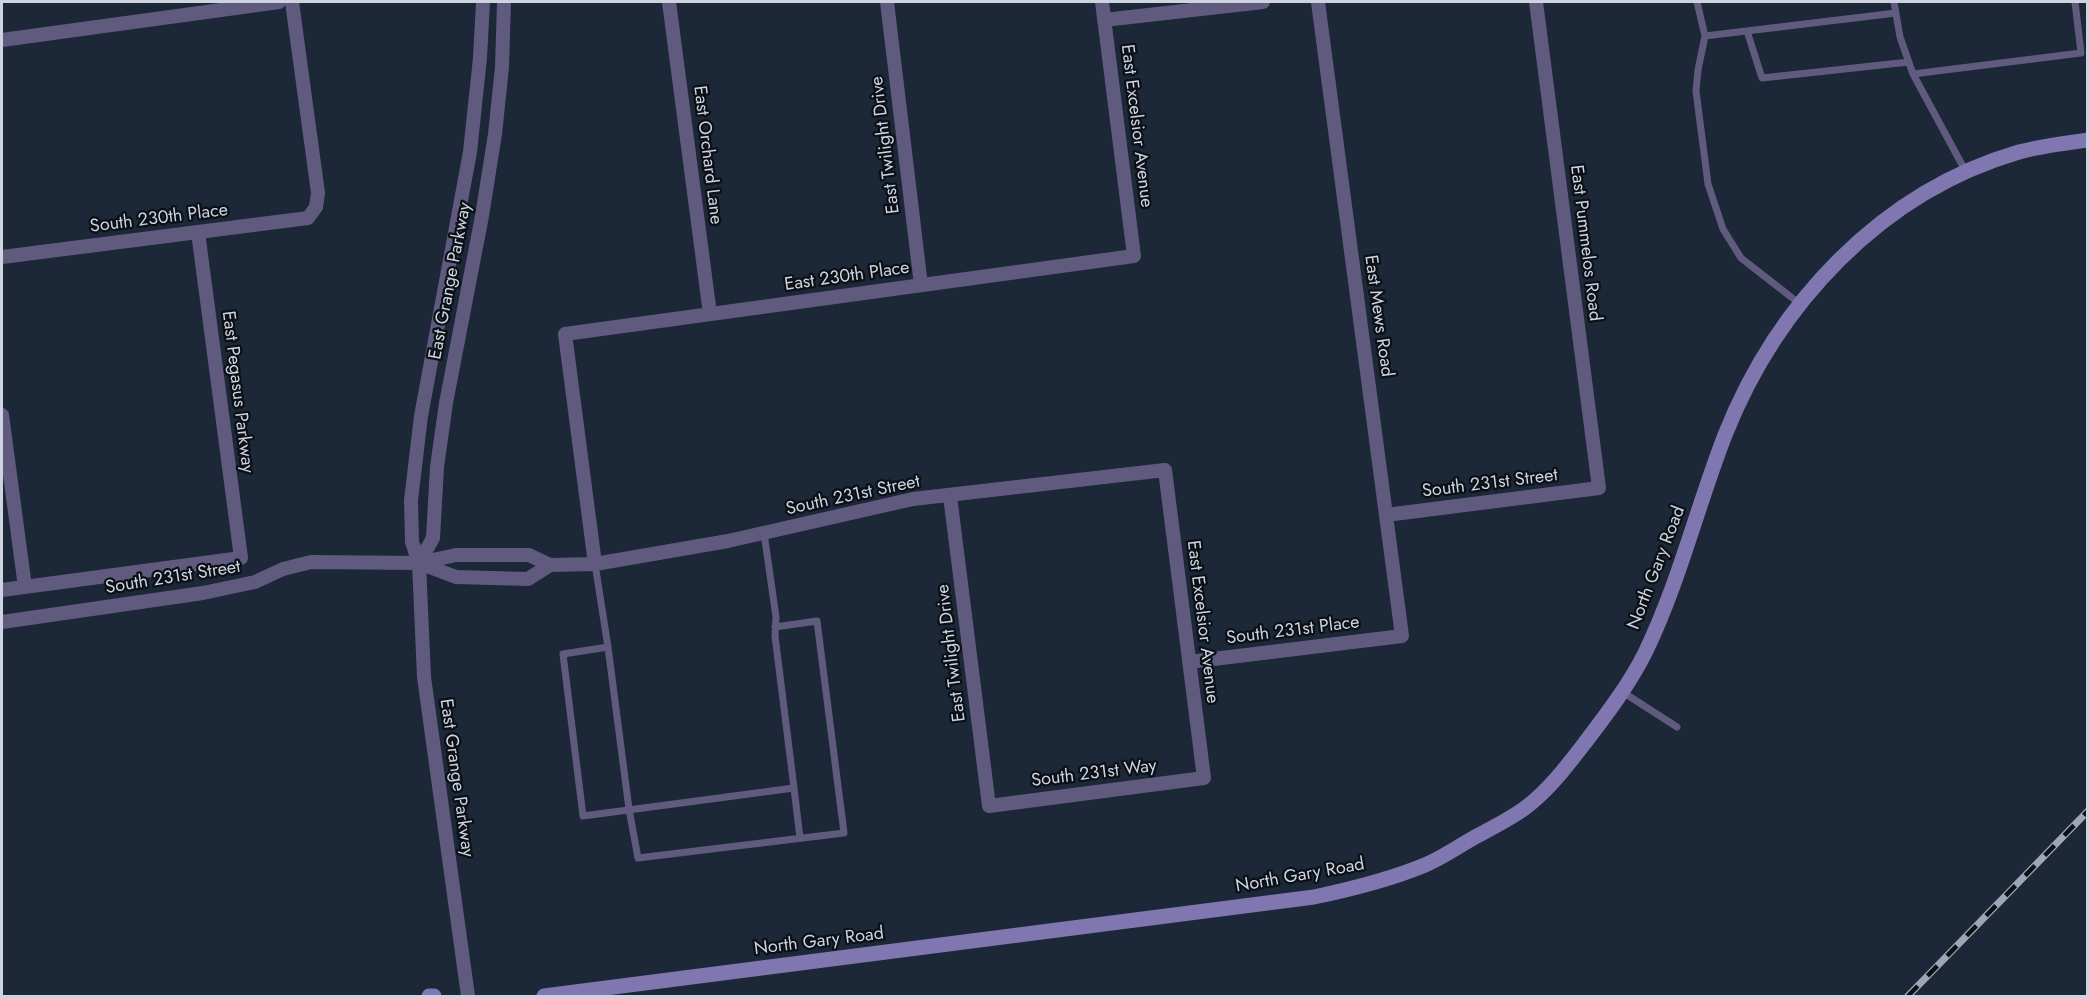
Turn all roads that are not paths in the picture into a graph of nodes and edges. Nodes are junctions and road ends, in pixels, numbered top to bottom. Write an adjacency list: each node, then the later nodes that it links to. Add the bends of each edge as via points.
1 (279, 2): 18 (street)
2 (292, 2): 23 (street, South 230th Place, via 318,193 316,207 308,218)
3 (483, 2): 36 (street, East Grange Parkway, via 470,152 415,460 412,542)
4 (504, 2): 36 (street, East Grange Parkway, via 495,134 446,403 433,538)
5 (669, 2): 28 (street, East Orchard Lane)
6 (887, 2): 26 (street, East Twilight Drive)
7 (1102, 2): 15 (street, East Excelsior Avenue)
8 (1263, 2): 15 (street)
9 (1318, 2): 33 (street, East Mews Road)
10 (1536, 2): 31 (street, East Pummelos Road)
11 (1697, 2): 17 (lane)
12 (1894, 2): 14 (lane)
13 (2074, 2): 20 (lane, via 2081,53)
14 (1896, 13): 16 (lane); 19 (lane)
15 (1104, 20): 24 (street, East Excelsior Avenue)
16 (1747, 31): 17 (lane); 19 (lane, via 1762,78)
17 (1706, 36): 27 (lane, via 1696,91 1708,184 1723,229 1741,258)
18 (2, 40)
19 (1909, 62): 20 (lane)
20 (1913, 74): 22 (lane)
21 (2088, 140): 22 (main road, North Gary Road, via 2020,152)
22 (1966, 172): 27 (main road, North Gary Road, via 1879,223 1823,275)
23 (198, 232): 25 (street, South 230th Place); 35 (street, East Pegasus Parkway)
24 (1134, 256): 26 (street, East 230th Place)
25 (2, 257)
26 (921, 285): 28 (street, East 230th Place)
27 (1800, 304): 46 (main road, North Gary Road, via 1776,337 1730,425 1645,654)
28 (710, 314): 37 (street, East 230th Place, via 565,334)
29 (2, 415): 39 (street)
30 (1165, 470): 32 (street, South 231st Street); 45 (street, East Excelsior Avenue)
31 (1599, 488): 33 (street, South 231st Street)
32 (950, 496): 34 (street, South 231st Street, via 902,502); 50 (street, East Twilight Drive)
33 (1386, 515): 43 (street, East Mews Road)
34 (764, 533): 37 (street, South 231st Street); 42 (lane)
35 (241, 558): 39 (street, South 231st Street)
36 (419, 563): 38 (street, South 231st Street, via 456,555 529,555); 38 (street, South 231st Street, via 456,577 528,579); 41 (street, South 231st Street, via 310,562 255,582 203,593); 55 (street, East Grange Parkway, via 424,677)
37 (595, 564): 38 (street, South 231st Street); 44 (lane)
38 (550, 565)
39 (24, 587): 40 (street, South 231st Street)
40 (2, 590)
41 (2, 622)
42 (776, 627): 49 (lane); 52 (lane, via 817,621 844,833)
43 (1402, 636): 45 (street, South 231st Place)
44 (608, 647): 51 (lane); 51 (lane, via 563,654 583,816)
45 (1189, 662): 48 (street, East Excelsior Avenue)
46 (1621, 691): 47 (lane); 56 (main road, North Gary Road, via 1563,771 1526,807 1427,864 1367,886 1302,898)
47 (1677, 727)
48 (1204, 778): 50 (street, South 231st Way)
49 (794, 788): 51 (lane); 52 (lane)
50 (988, 806)
51 (629, 809): 52 (lane, via 638,858)
52 (800, 838)
53 (429, 996): 54 (main road)
54 (434, 996)
55 (468, 996)
56 (544, 996)

